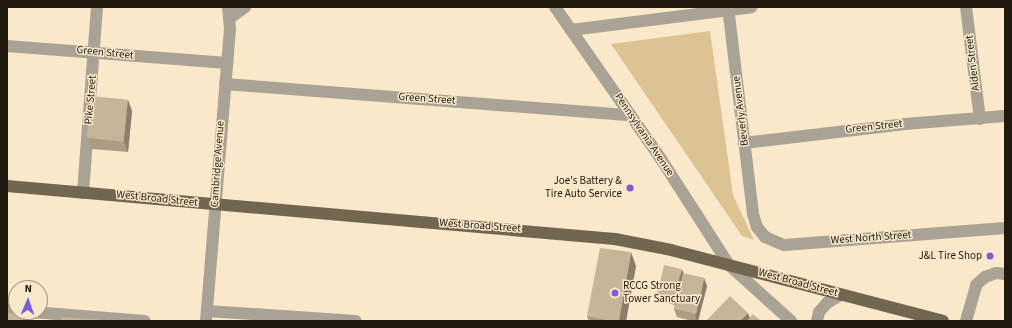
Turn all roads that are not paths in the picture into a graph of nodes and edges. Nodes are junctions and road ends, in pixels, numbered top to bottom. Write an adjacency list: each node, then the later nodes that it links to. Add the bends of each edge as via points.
1 (98, 7): 10 (street, Pike Street)
2 (245, 7): 7 (street)
3 (555, 7): 8 (street, Pennsylvania Avenue)
4 (752, 7): 6 (street)
5 (966, 7): 15 (street, Alden Street)
6 (729, 8): 8 (street); 16 (street, Beverly Avenue)
7 (229, 12): 11 (street, Cambridge Avenue)
8 (571, 30): 13 (street, Pennsylvania Avenue)
9 (7, 46): 10 (street, Green Street, via 84,50)
10 (95, 54): 11 (street, Green Street); 18 (street, Pike Street)
11 (227, 63): 12 (street, Cambridge Avenue)
12 (225, 84): 13 (street, Green Street); 19 (street, Cambridge Avenue)
13 (630, 115): 22 (street, Pennsylvania Avenue)
14 (1005, 116): 15 (street, Green Street)
15 (980, 119): 16 (street, Green Street, via 906,124)
16 (744, 143): 20 (street, Beverly Avenue)
17 (7, 186): 18 (main road, West Broad Street)
18 (83, 193): 19 (main road, West Broad Street)
19 (215, 205): 22 (main road, West Broad Street, via 615,239); 26 (street, Cambridge Avenue)
20 (753, 214): 21 (street, West North Street, via 757,227 765,236 784,245)
21 (1005, 228)
22 (730, 264): 24 (main road, West Broad Street); 30 (street, Pennsylvania Avenue)
23 (1005, 274): 33 (street, via 996,273 985,277 976,286)
24 (842, 294): 31 (street, via 827,302 819,312); 32 (main road, West Broad Street)
25 (48, 313): 28 (street)
26 (206, 316): 27 (street)
27 (318, 319): 29 (street)
28 (145, 321)
29 (356, 321)
30 (791, 321)
31 (817, 321)
32 (943, 321)
33 (966, 321)

